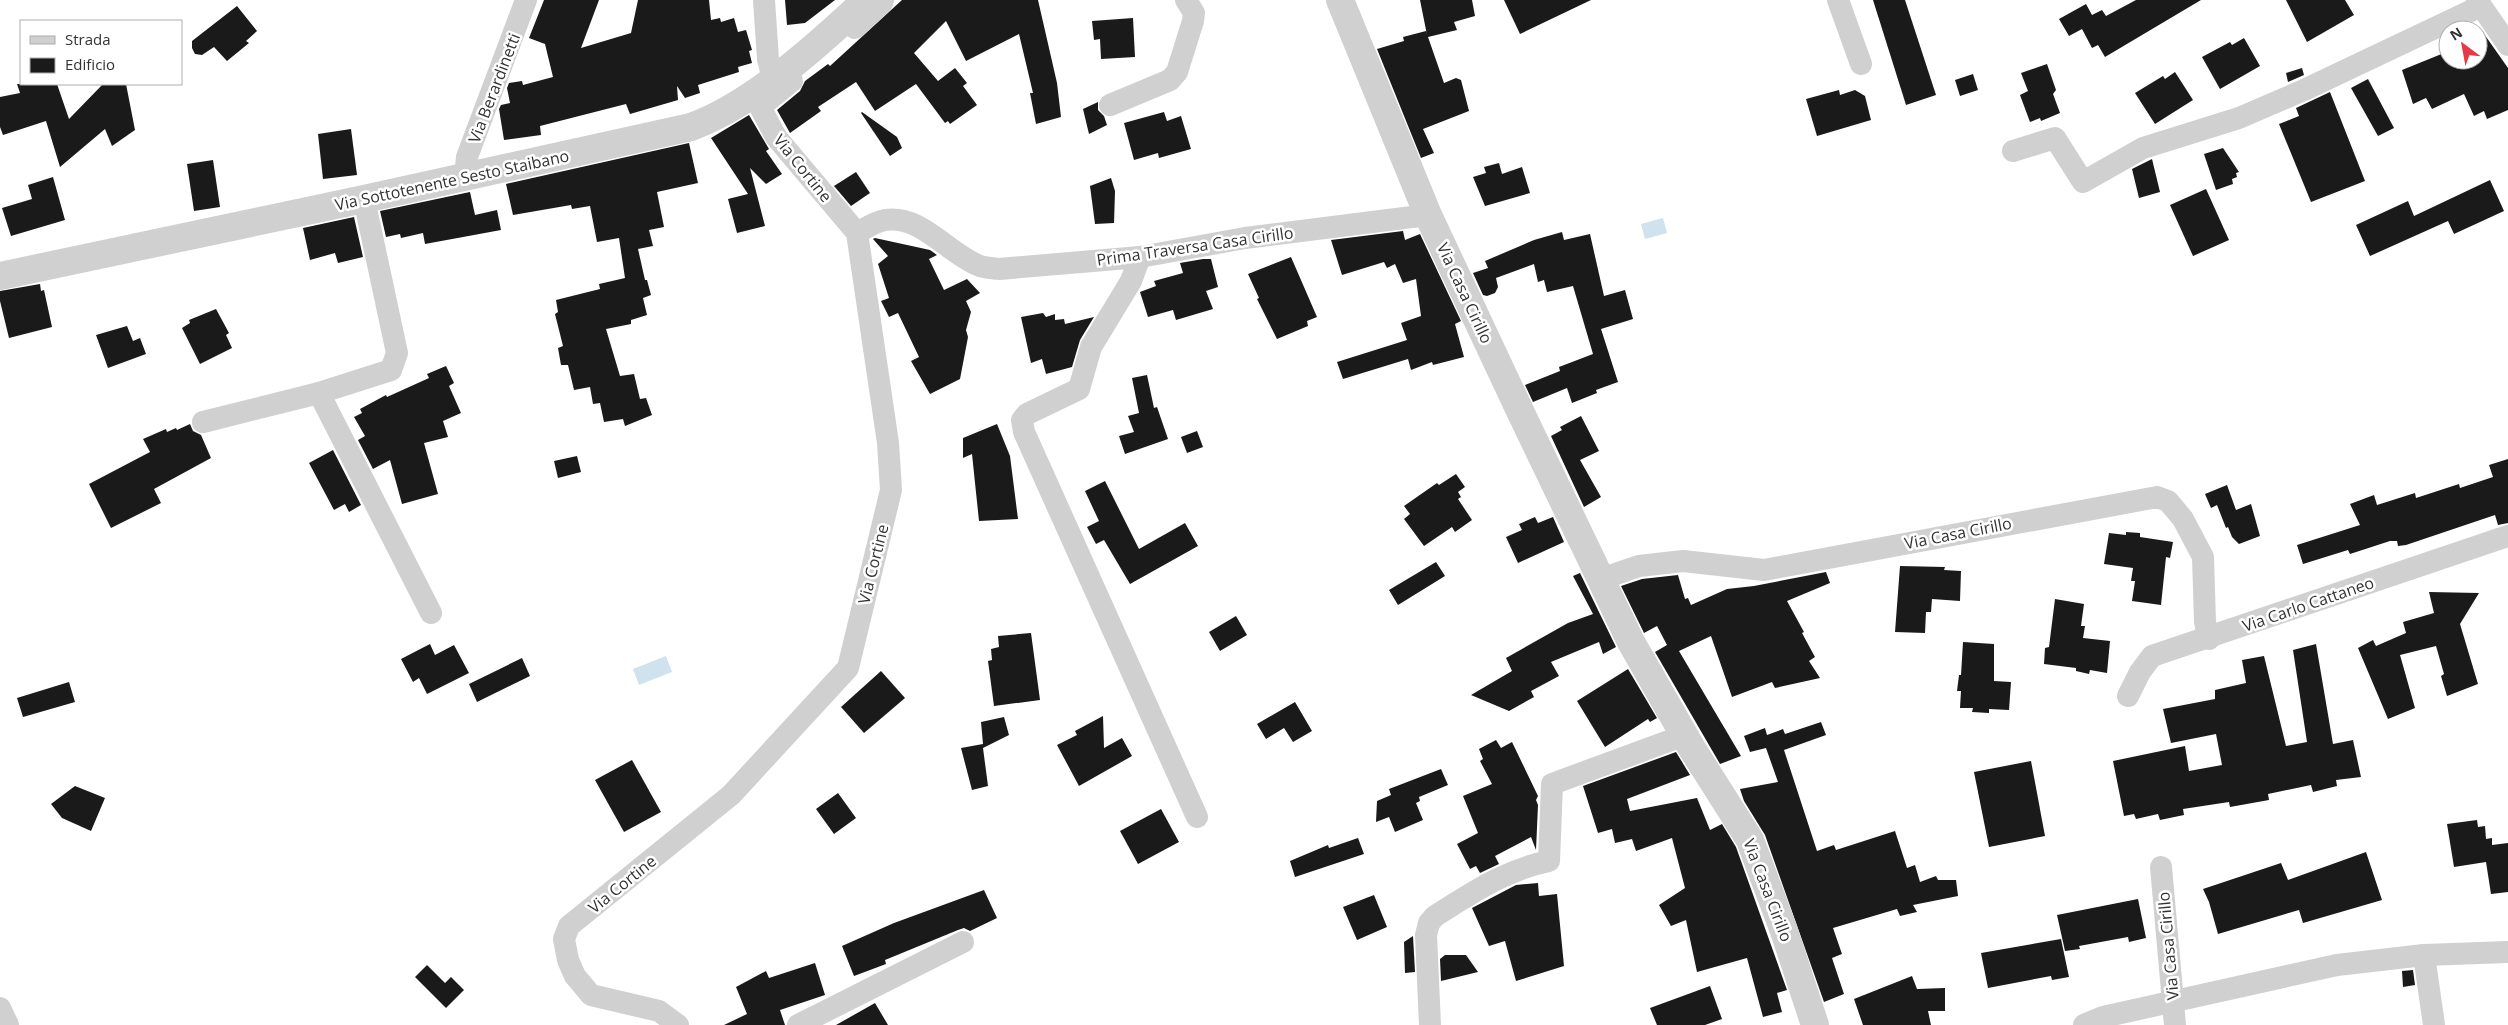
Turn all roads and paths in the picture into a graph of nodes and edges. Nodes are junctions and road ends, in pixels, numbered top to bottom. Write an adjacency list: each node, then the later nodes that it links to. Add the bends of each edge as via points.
1 (526, 0): 14 (street, Via Berardinetti, via 467,157)
2 (764, 0): 11 (street, via 768,59)
3 (866, 0): 11 (street, Via Sottotenente Sesto Staibano, via 837,28)
4 (882, 0): 17 (street, Via Cortine, via 844,38 760,107 776,137)
5 (1186, 0): 12 (street, via 1194,13 1177,72 1170,80)
6 (1340, 0): 16 (street, Via Casa Cirillo)
7 (1838, 0): 10 (street)
8 (2479, 3): 9 (street); 13 (street, via 2247,115 2143,148 2083,182 2055,138)
9 (2508, 45)
10 (1862, 64)
11 (773, 78): 14 (street, Via Sottotenente Sesto Staibano, via 748,98 710,120)
12 (1110, 104)
13 (2013, 151)
14 (465, 177): 15 (street, Via Sottotenente Sesto Staibano)
15 (364, 199): 19 (street, Via Sottotenente Sesto Staibano); 20 (street, via 396,353 391,370)
16 (1428, 215): 18 (street, Prima Traversa Casa Cirillo, via 1246,238); 23 (street, Via Casa Cirillo)
17 (857, 233): 18 (street, Prima Traversa Casa Cirillo, via 872,224 899,220 914,224 980,266 999,269); 36 (street, Via Cortine, via 888,443 891,490 848,668 731,795 569,926 564,939 575,976 591,995 659,1011)
18 (1140, 257): 28 (street, via 1131,281 1091,347 1079,388 1027,414 1022,420 1024,432)
19 (0, 276)
20 (320, 393): 21 (street); 24 (street)
21 (203, 422)
22 (2508, 536): 25 (street, Via Carlo Cattaneo)
23 (1601, 579): 25 (street, Via Casa Cirillo, via 1639,566 1683,561 1764,570 2156,497 2168,501 2183,519 2203,557 2205,622); 27 (street, Via Casa Cirillo, via 1631,642)
24 (431, 613)
25 (2209, 639): 26 (street, Via Carlo Cattaneo, via 2152,656)
26 (2128, 696)
27 (1685, 735): 38 (street, via 1552,784 1549,861 1525,866 1493,880 1435,916 1426,934); 39 (street, Via Casa Cirillo, via 1750,840)
28 (1197, 817)
29 (2161, 868): 33 (street, Via Casa Cirillo)
30 (964, 942): 37 (street)
31 (2508, 952): 32 (street)
32 (2424, 955): 33 (street, via 2337,965); 42 (street)
33 (2172, 1002): 40 (street, via 2103,1017); 41 (street, Via Casa Cirillo)
34 (0, 1008): 35 (street)
35 (8, 1025)
36 (678, 1025)
37 (798, 1025)
38 (1430, 1025)
39 (1815, 1025)
40 (2084, 1025)
41 (2175, 1025)
42 (2434, 1025)

